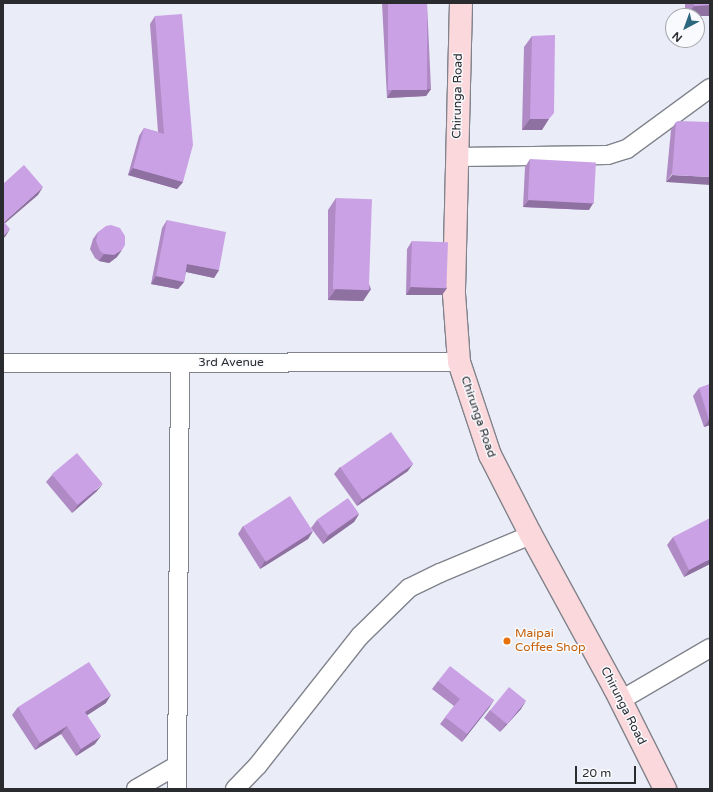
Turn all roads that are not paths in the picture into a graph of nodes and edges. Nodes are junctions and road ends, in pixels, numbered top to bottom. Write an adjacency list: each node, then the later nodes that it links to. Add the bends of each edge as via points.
1 (461, 3): 3 (street, Chirunga Road)
2 (710, 88): 3 (street, via 627,149 608,155)
3 (457, 157): 4 (street, Chirunga Road, via 454,294)
4 (459, 362): 6 (street, 3rd Avenue); 7 (street, Chirunga Road, via 490,455)
5 (3, 363): 6 (street, 3rd Avenue)
6 (180, 363): 10 (street)
7 (531, 535): 9 (street, Chirunga Road); 13 (street, via 410,588 360,636 258,764)
8 (710, 648): 9 (street)
9 (621, 700): 14 (street, Chirunga Road)
10 (176, 766): 11 (street); 12 (street)
11 (136, 789)
12 (177, 789)
13 (234, 789)
14 (665, 789)

